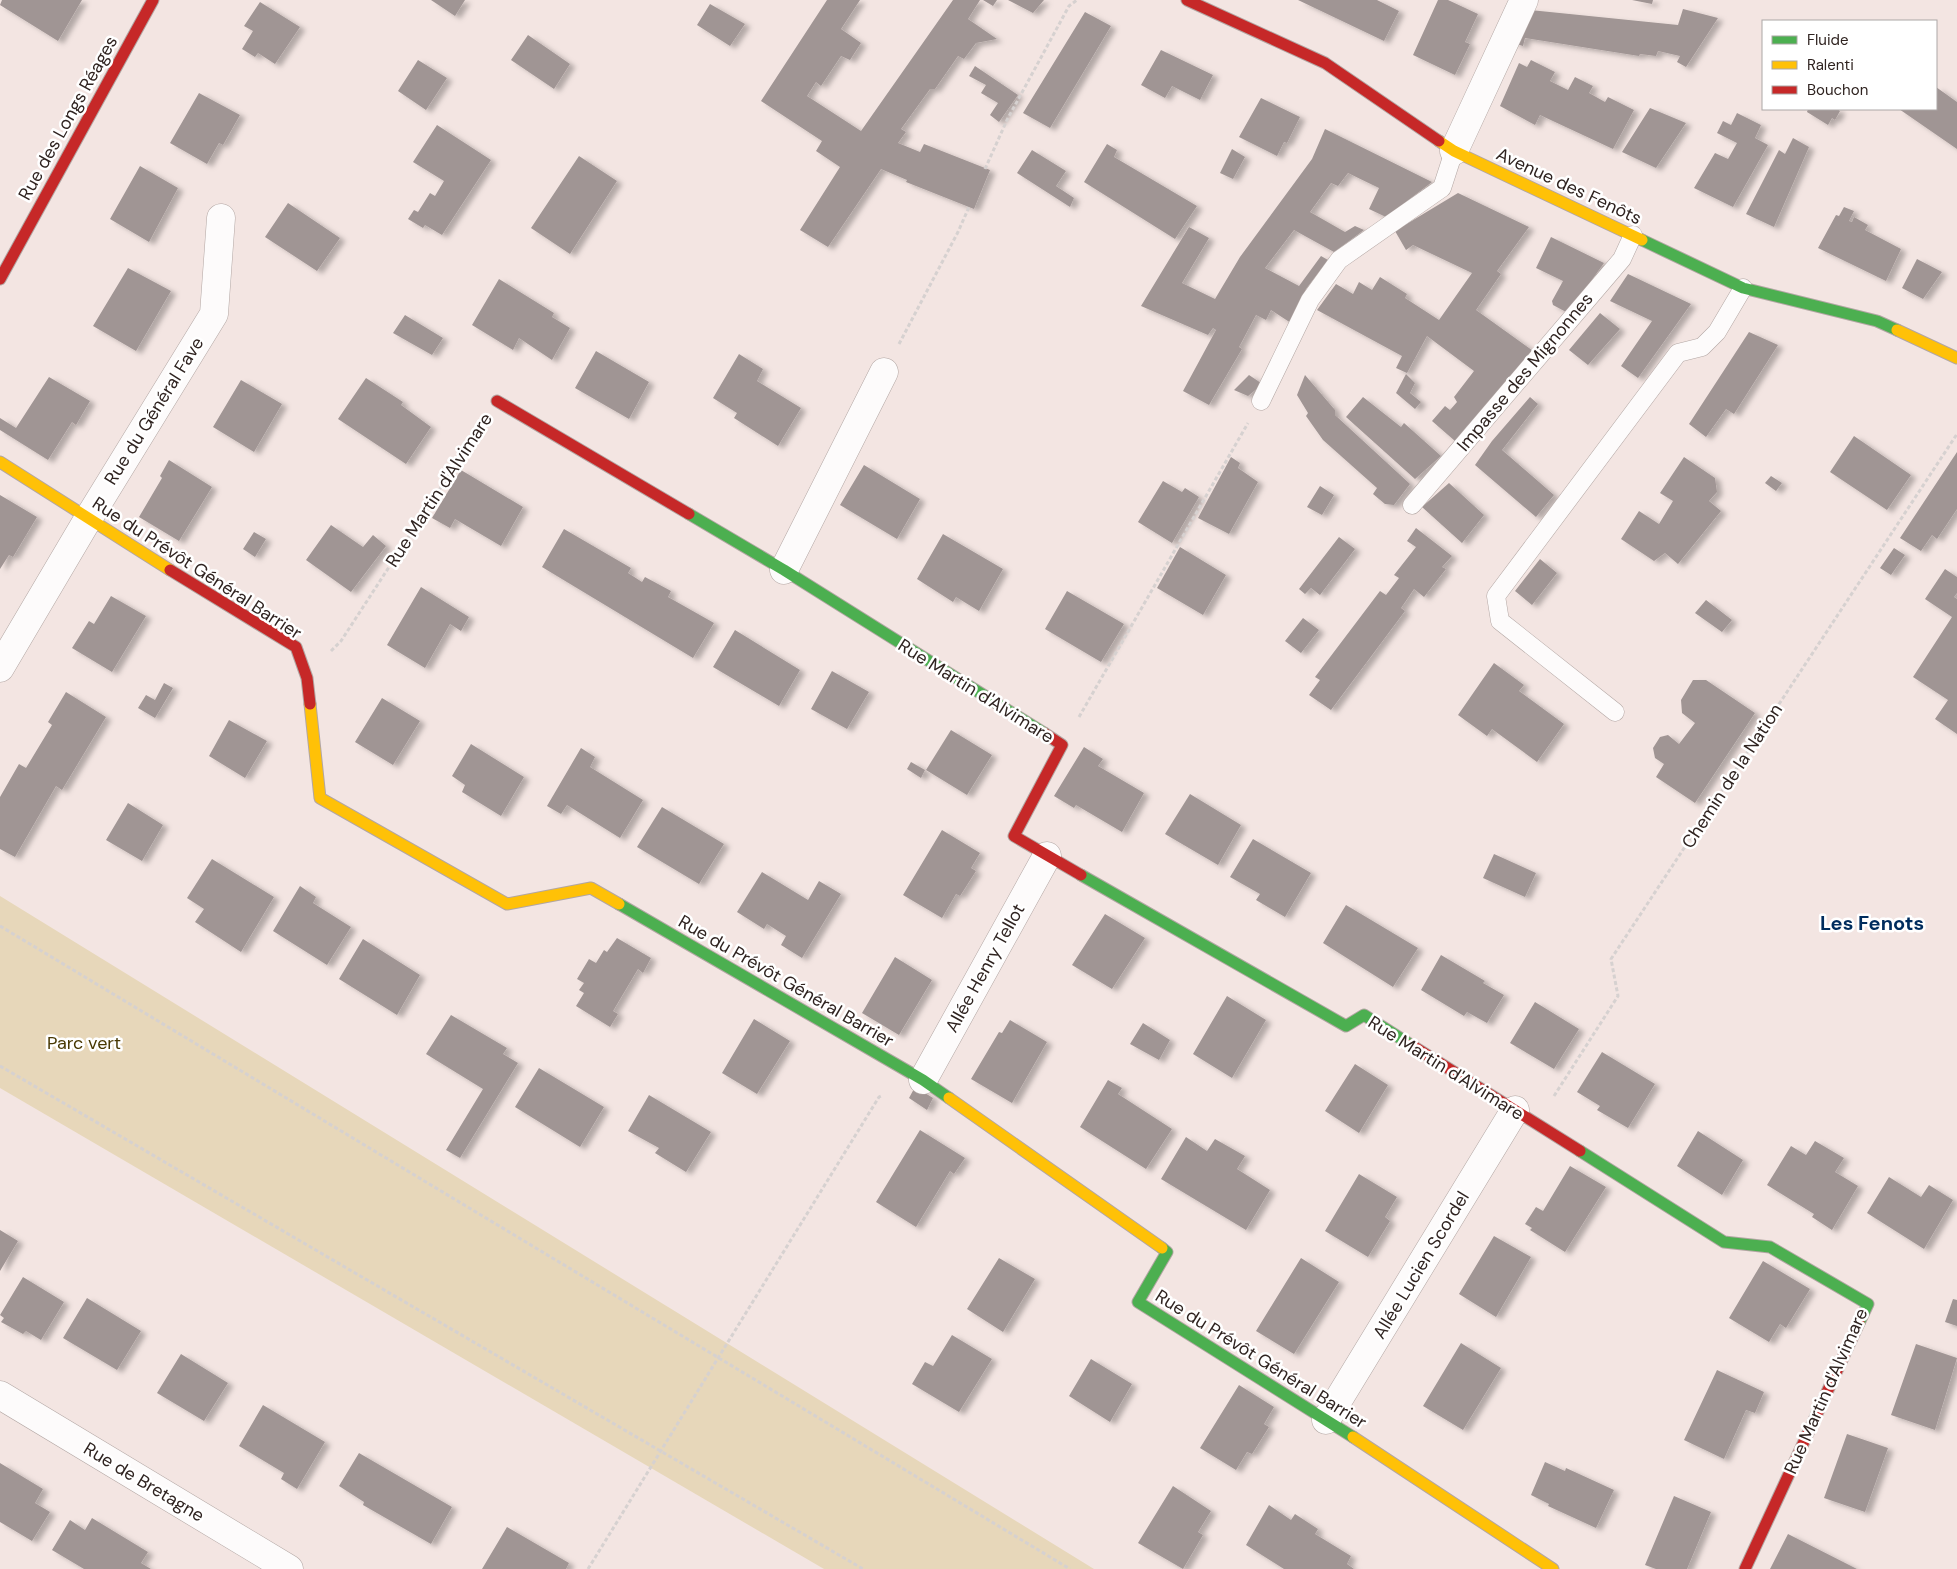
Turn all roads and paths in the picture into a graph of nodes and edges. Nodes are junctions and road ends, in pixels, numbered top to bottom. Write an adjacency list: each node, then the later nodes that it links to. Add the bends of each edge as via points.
1 (153, 0): 10 (street, Rue des Longs Réages)
2 (1077, 0): 6 (path, via 1069,6)
3 (1187, 0): 5 (street, Avenue des Fenôts, via 1325,63)
4 (1524, 0): 5 (street)
5 (1454, 151): 9 (street, Avenue des Fenôts); 15 (lane, via 1442,188 1339,260 1310,300)
6 (984, 169)
7 (969, 207): 13 (path)
8 (221, 218): 19 (street, Rue du Général Fave, via 214,314)
9 (1633, 235): 11 (street, Avenue des Fenôts); 18 (lane, Impasse des Mignonnes, via 1622,259)
10 (0, 279)
11 (1744, 288): 12 (street, Avenue des Fenôts, via 1877,321); 23 (lane, via 1717,332 1702,347 1678,353 1496,596 1500,621)
12 (1957, 358)
13 (884, 372): 20 (street)
14 (496, 401): 20 (street, Rue Martin d'Alvimare); 22 (path, Rue Martin d'Alvimare, via 340,640)
15 (1261, 401): 24 (path)
16 (1957, 434): 30 (path, Chemin de la Nation, via 1612,959 1618,996)
17 (0, 462): 19 (street, Rue du Prévôt Général Barrier)
18 (1412, 505)
19 (88, 519): 21 (street, Rue du Général Fave); 22 (street, Rue du Prévôt Général Barrier, via 296,647)
20 (784, 570): 24 (street, Rue Martin d'Alvimare)
21 (0, 668)
22 (308, 678): 28 (street, Rue du Prévôt Général Barrier, via 320,798 507,904 591,888)
23 (1615, 712)
24 (1062, 745): 25 (street, Rue Martin d'Alvimare, via 1014,836)
25 (1047, 856): 28 (street, Allée Henry Tellot); 30 (street, Rue Martin d'Alvimare, via 1346,1026 1364,1015)
26 (0, 926): 31 (path)
27 (0, 1066): 34 (path)
28 (923, 1080): 33 (street, Rue du Prévôt Général Barrier, via 1168,1252 1138,1302)
29 (879, 1097): 31 (path)
30 (1526, 1117): 33 (street, Allée Lucien Scordel); 40 (street, Rue Martin d'Alvimare, via 1724,1242 1770,1247 1868,1304)
31 (718, 1358): 34 (path); 38 (path)
32 (0, 1395): 35 (street, Rue de Bretagne)
33 (1326, 1420): 39 (street, Rue du Prévôt Général Barrier)
34 (660, 1451): 36 (path); 37 (path)
35 (289, 1569)
36 (588, 1569)
37 (863, 1569)
38 (1070, 1569)
39 (1553, 1569)
40 (1744, 1569)

